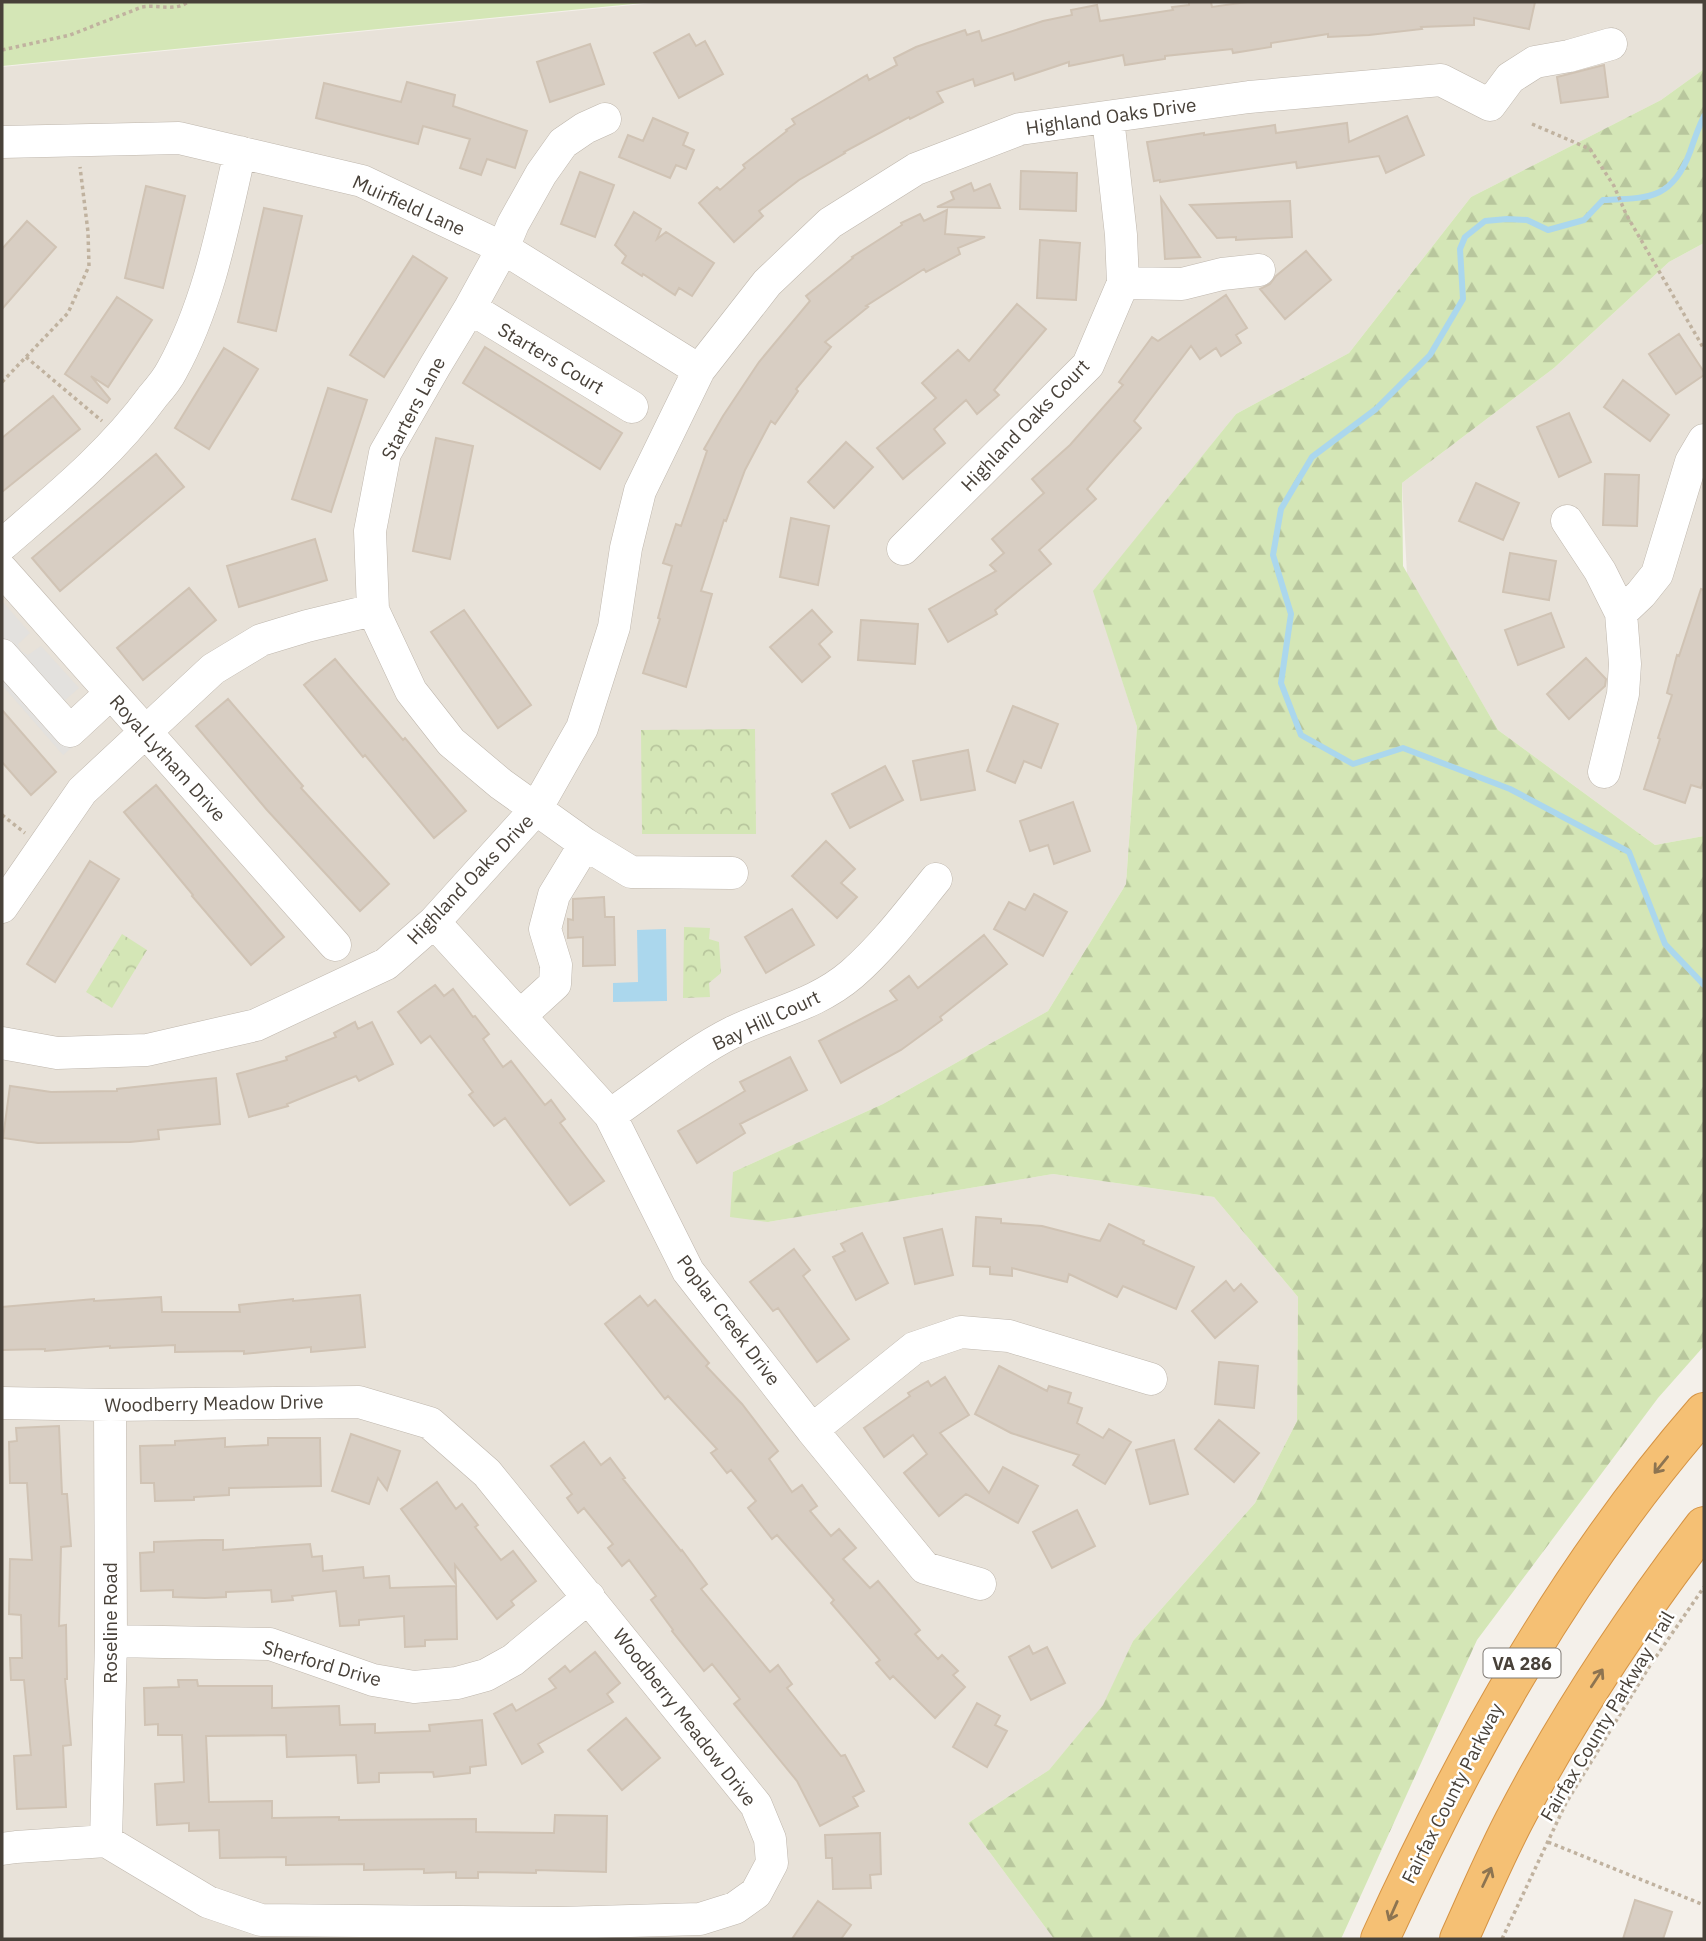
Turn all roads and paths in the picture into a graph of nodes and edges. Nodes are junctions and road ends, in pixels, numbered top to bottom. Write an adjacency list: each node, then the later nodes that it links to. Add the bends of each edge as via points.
1 (188, 2): 3 (path, via 177,8 153,5 71,35)
2 (1611, 44): 4 (street, Highland Oaks Drive, via 1535,62 1510,78 1490,105 1441,80 1249,97)
3 (2, 50)
4 (1108, 118): 12 (street, Highland Oaks Court); 16 (street, Highland Oaks Drive, via 1020,129 916,169 830,223 767,283)
5 (605, 119): 10 (street, Starters Lane, via 563,143 541,174)
6 (1532, 124): 14 (path, via 1590,149)
7 (2, 142): 8 (street, Muirfield Lane, via 178,138)
8 (240, 152): 10 (street, Muirfield Lane, via 362,181); 22 (street, via 199,312 171,372 133,425)
9 (79, 160): 15 (path, via 89,266 68,313)
10 (503, 248): 13 (street, Starters Lane); 16 (street, Muirfield Lane)
11 (1259, 270): 12 (street, via 1182,284)
12 (1123, 284): 23 (street, Highland Oaks Court, via 1088,365)
13 (470, 308): 18 (street, Starters Court); 25 (street, Starters Lane, via 385,453 370,531)
14 (1704, 349)
15 (26, 357): 17 (path); 19 (path)
16 (699, 370): 31 (street, Highland Oaks Drive, via 640,491 614,627 582,727)
17 (2, 382)
18 (632, 407)
19 (109, 427)
20 (1704, 440): 26 (street, via 1691,462 1657,574)
21 (1567, 521): 26 (street)
22 (2, 545)
23 (903, 549)
24 (2, 570): 28 (street, Royal Lytham Drive)
25 (373, 610): 29 (street, via 261,640 213,669); 31 (street, Starters Lane, via 411,691 451,742)
26 (1621, 613): 30 (street, via 1623,695)
27 (2, 654): 28 (street, via 70,731)
28 (111, 694): 29 (street, Royal Lytham Drive)
29 (146, 733): 37 (street, via 82,791); 39 (street, Royal Lytham Drive)
30 (1604, 772)
31 (536, 809): 34 (street, Starters Lane); 38 (street, Highland Oaks Drive)
32 (2, 815): 33 (path)
33 (26, 834)
34 (585, 844): 35 (street, Starters Lane, via 631,872); 40 (street, via 554,895 545,929 556,965 555,984)
35 (732, 873)
36 (936, 878): 42 (street, Bay Hill Court, via 851,975 815,1000 733,1032)
37 (2, 907)
38 (434, 922): 40 (street, Poplar Creek Drive); 41 (street, Highland Oaks Drive, via 386,964 256,1025 147,1050 57,1053)
39 (335, 945)
40 (520, 1016): 42 (street, Poplar Creek Drive)
41 (2, 1043)
42 (610, 1115): 47 (street, Poplar Creek Drive, via 688,1271)
43 (1151, 1379): 47 (street, via 1009,1336 961,1332 914,1348)
44 (2, 1403): 45 (street, Woodberry Meadow Drive)
45 (110, 1405): 51 (street, Woodberry Meadow Drive, via 359,1402 430,1423 487,1473); 52 (street, Roseline Road)
46 (1704, 1412): 57 (highway, Fairfax County Parkway / VA 286, one-way to 57, via 1637,1494 1501,1698)
47 (812, 1430): 49 (street, Poplar Creek Drive, via 925,1568)
48 (1704, 1526): 58 (highway, one-way to 48, via 1519,1810 1587,1693)
49 (980, 1584)
50 (1704, 1587): 54 (path, Fairfax County Parkway Trail, via 1649,1667 1566,1803)
51 (589, 1597): 52 (street, Sherford Drive, via 513,1660 486,1675 414,1687 373,1680 270,1644); 53 (street, Woodberry Meadow Drive, via 756,1805 771,1839 772,1863 756,1893 736,1908 700,1919 560,1923 261,1920 208,1902)
52 (111, 1641): 53 (street, Roseline Road)
53 (106, 1841): 55 (street)
54 (1548, 1842): 56 (path); 59 (path, Fairfax County Parkway Trail)
55 (2, 1849)
56 (1704, 1905)
57 (1380, 1939)
58 (1459, 1939)
59 (1502, 1939)

